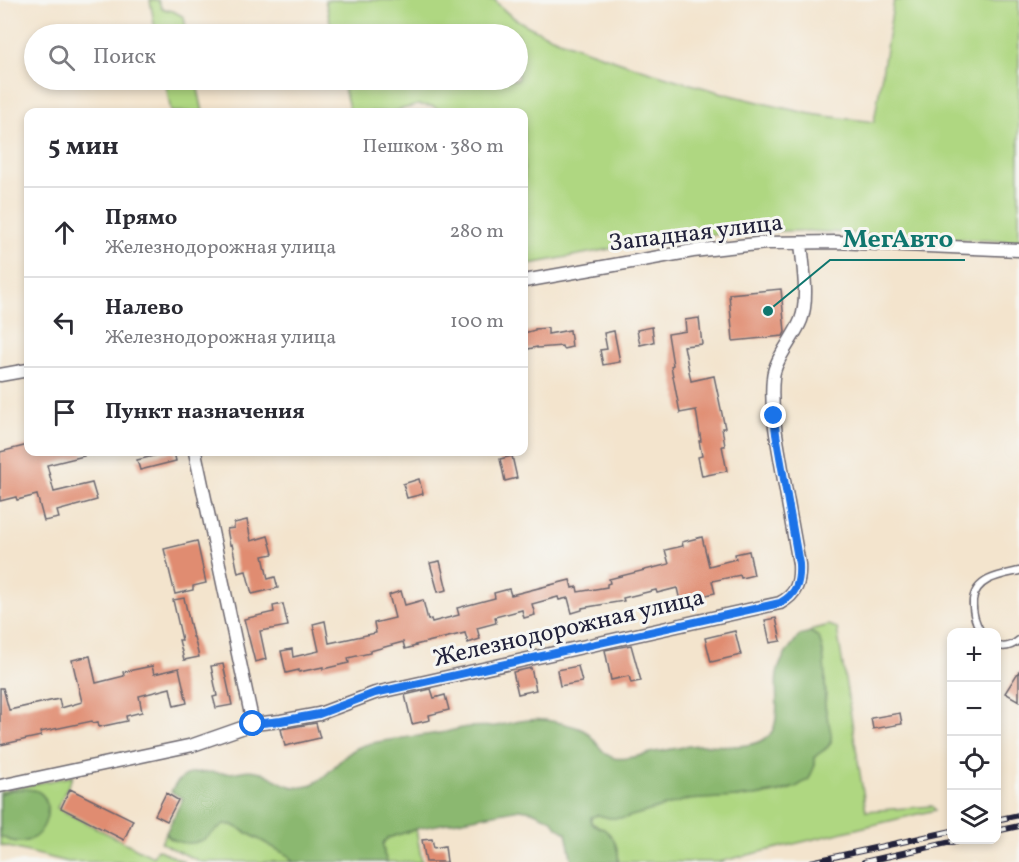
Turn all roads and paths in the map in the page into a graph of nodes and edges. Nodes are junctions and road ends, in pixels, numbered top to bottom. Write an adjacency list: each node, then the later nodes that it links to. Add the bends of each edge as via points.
1 (801, 243): 2 (street, Западная улица); 3 (street, Западная улица, via 693,251); 11 (street, Железнодорожная улица, via 805,296 802,317 776,365 773,382 776,434 799,564 795,592 780,603 375,693 319,714)
2 (1019, 250)
3 (528, 280)
4 (24, 371): 5 (street)
5 (0, 375)
6 (196, 456): 11 (street)
7 (1019, 571): 8 (lane, via 979,585 974,592 973,612)
8 (978, 628)
9 (1019, 640): 10 (lane)
10 (1001, 647)
11 (253, 724): 12 (street, Железнодорожная улица, via 193,745)
12 (0, 786)

